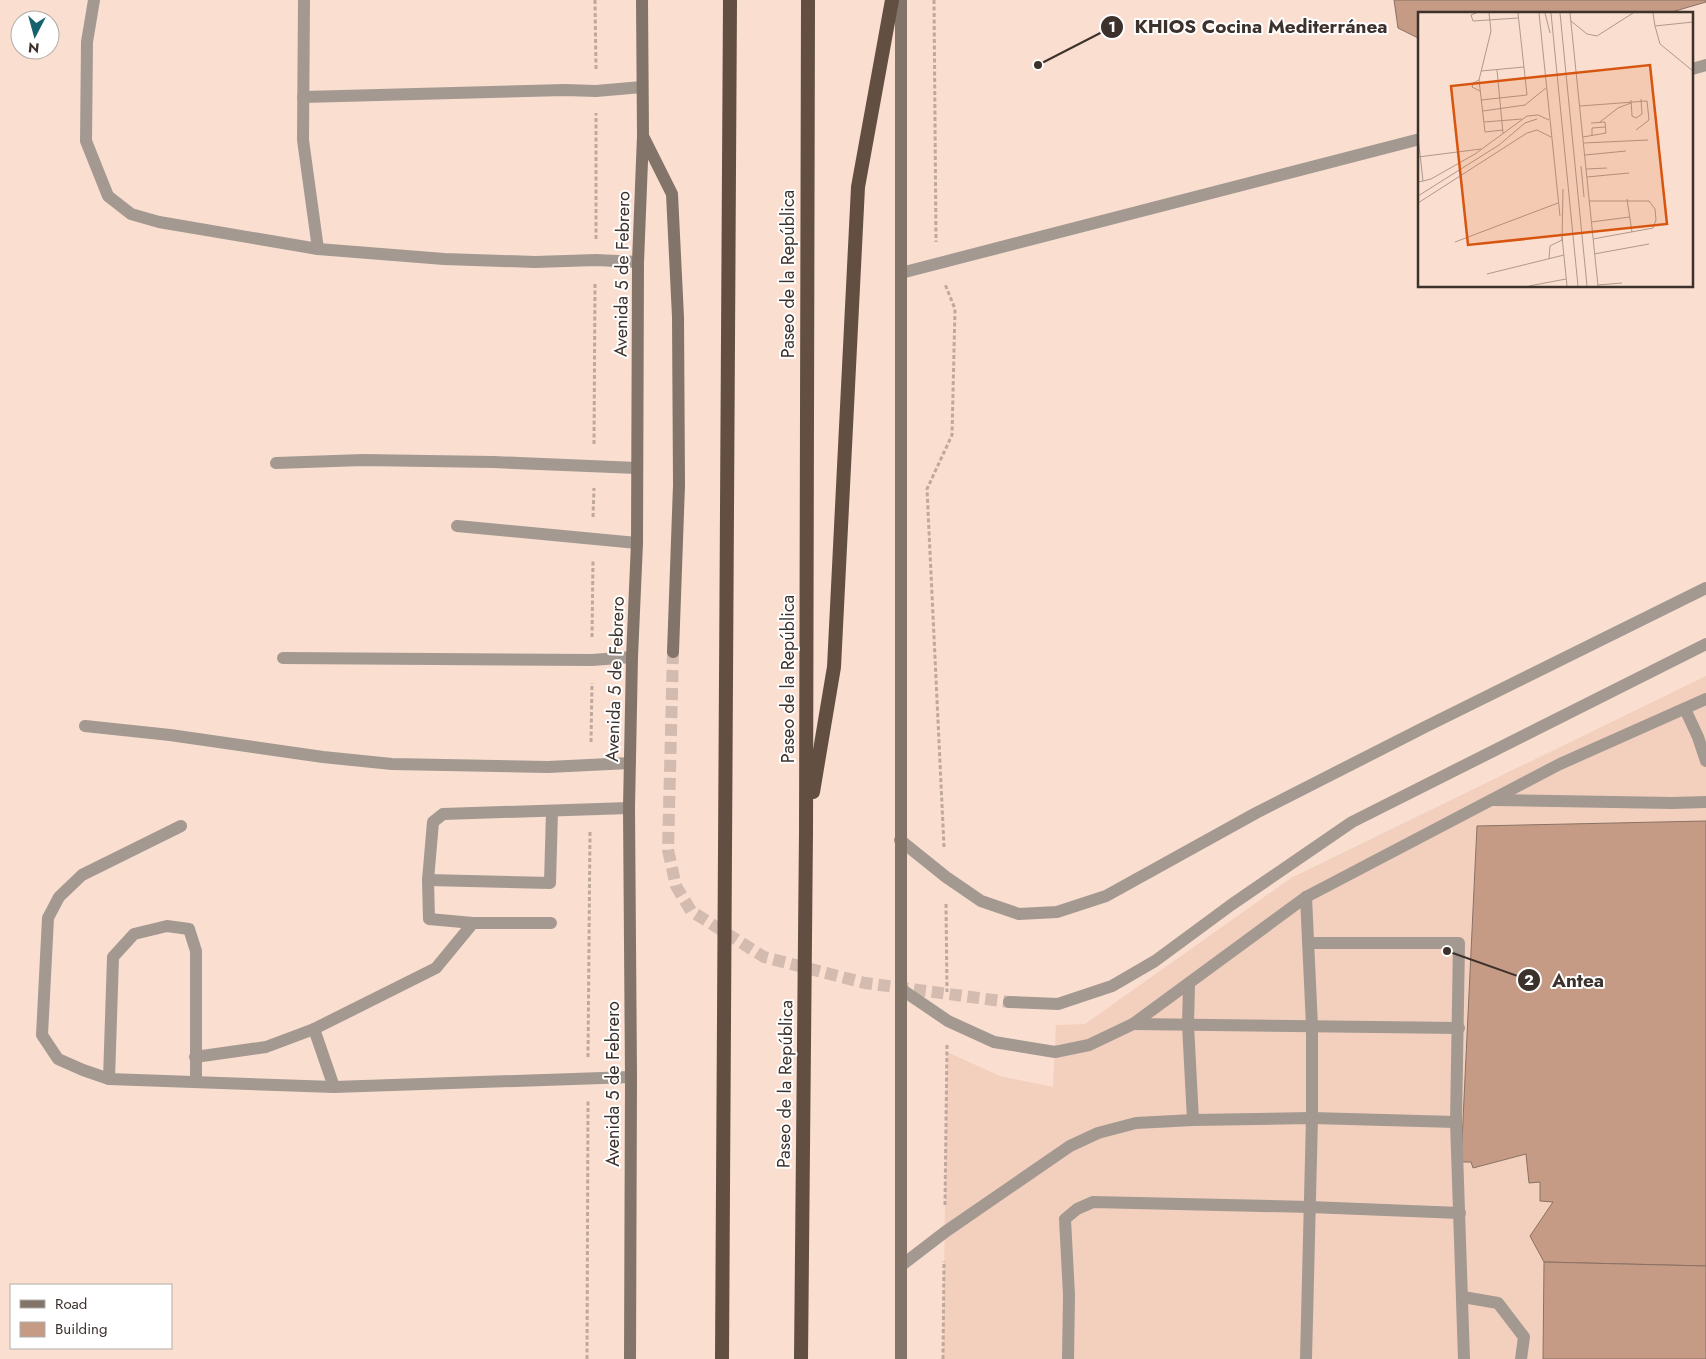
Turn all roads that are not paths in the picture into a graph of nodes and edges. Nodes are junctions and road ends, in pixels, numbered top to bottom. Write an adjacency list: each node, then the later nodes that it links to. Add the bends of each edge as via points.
1 (94, 0): 12 (street, via 87,42 86,141 108,196 131,214 159,222)
2 (304, 0): 9 (street)
3 (642, 0): 8 (main road, Avenida 5 de Febrero)
4 (730, 0): 62 (highway)
5 (808, 0): 34 (highway, Paseo de la República)
6 (892, 0): 34 (highway, via 858,187 834,667)
7 (901, 0): 14 (main road)
8 (642, 88): 9 (street); 10 (main road, Avenida 5 de Febrero)
9 (303, 97): 12 (street, via 304,140)
10 (642, 136): 13 (main road, Avenida 5 de Febrero); 21 (main road, via 672,194 678,317)
11 (1418, 140): 14 (street)
12 (318, 249): 13 (street, via 444,259)
13 (638, 262): 16 (main road, Avenida 5 de Febrero)
14 (901, 273): 35 (main road)
15 (276, 463): 16 (street, via 363,460)
16 (637, 468): 18 (main road, Avenida 5 de Febrero)
17 (457, 526): 18 (street)
18 (637, 543): 22 (main road, Avenida 5 de Febrero)
19 (1706, 588): 35 (street, via 1273,804 1106,896 1057,912 1019,914 981,901)
20 (1706, 644): 43 (street, via 1352,822 1155,961 1112,986 1058,1004)
21 (673, 652)
22 (632, 657): 23 (street, via 592,660); 28 (main road, Avenida 5 de Febrero)
23 (283, 658)
24 (1706, 699): 25 (street)
25 (1685, 709): 27 (street); 29 (street, via 1560,764)
26 (85, 726): 28 (street, via 392,764 548,766)
27 (1706, 761)
28 (630, 763): 31 (main road, Avenida 5 de Febrero)
29 (1490, 800): 30 (street); 37 (street)
30 (1706, 802)
31 (629, 808): 32 (street); 50 (main road, Avenida 5 de Febrero)
32 (552, 811): 36 (street, via 443,814 433,822); 36 (street, via 550,883)
33 (181, 826): 51 (street, via 82,875 60,897 48,918 42,1035 58,1059)
34 (806, 832): 63 (highway, Paseo de la República)
35 (900, 840): 42 (main road)
36 (428, 880): 38 (street, via 429,919)
37 (1306, 897): 40 (street); 41 (street)
38 (474, 922): 39 (street); 48 (street, via 436,968)
39 (552, 923)
40 (1308, 944): 46 (street); 47 (street, via 1460,943)
41 (1188, 984): 44 (street); 45 (street)
42 (901, 989): 44 (street, via 948,1021 994,1042 1055,1052 1089,1045); 59 (main road)
43 (1010, 1002)
44 (1133, 1024): 45 (street)
45 (1188, 1025): 46 (street); 55 (street)
46 (1312, 1026): 47 (street); 54 (street)
47 (1459, 1028): 56 (street)
48 (314, 1029): 49 (street, via 266,1047); 53 (street)
49 (195, 1056): 51 (street, via 196,951 189,929 167,926 134,934 114,957); 52 (street)
50 (631, 1077): 53 (street); 61 (main road, Avenida 5 de Febrero)
51 (109, 1079): 52 (street)
52 (196, 1082): 53 (street)
53 (334, 1087)
54 (1312, 1118): 55 (street); 56 (street); 57 (street)
55 (1193, 1120): 59 (street, via 1136,1123 1098,1133 1070,1146)
56 (1456, 1122): 58 (street)
57 (1310, 1207): 58 (street); 65 (street, via 1093,1202 1077,1209 1065,1219); 66 (street)
58 (1460, 1213): 60 (street)
59 (902, 1265): 64 (main road)
60 (1463, 1297): 67 (street); 68 (street, via 1498,1304 1524,1337)
61 (630, 1359)
62 (722, 1359)
63 (801, 1359)
64 (901, 1359)
65 (1068, 1359)
66 (1306, 1359)
67 (1464, 1359)
68 (1521, 1359)

